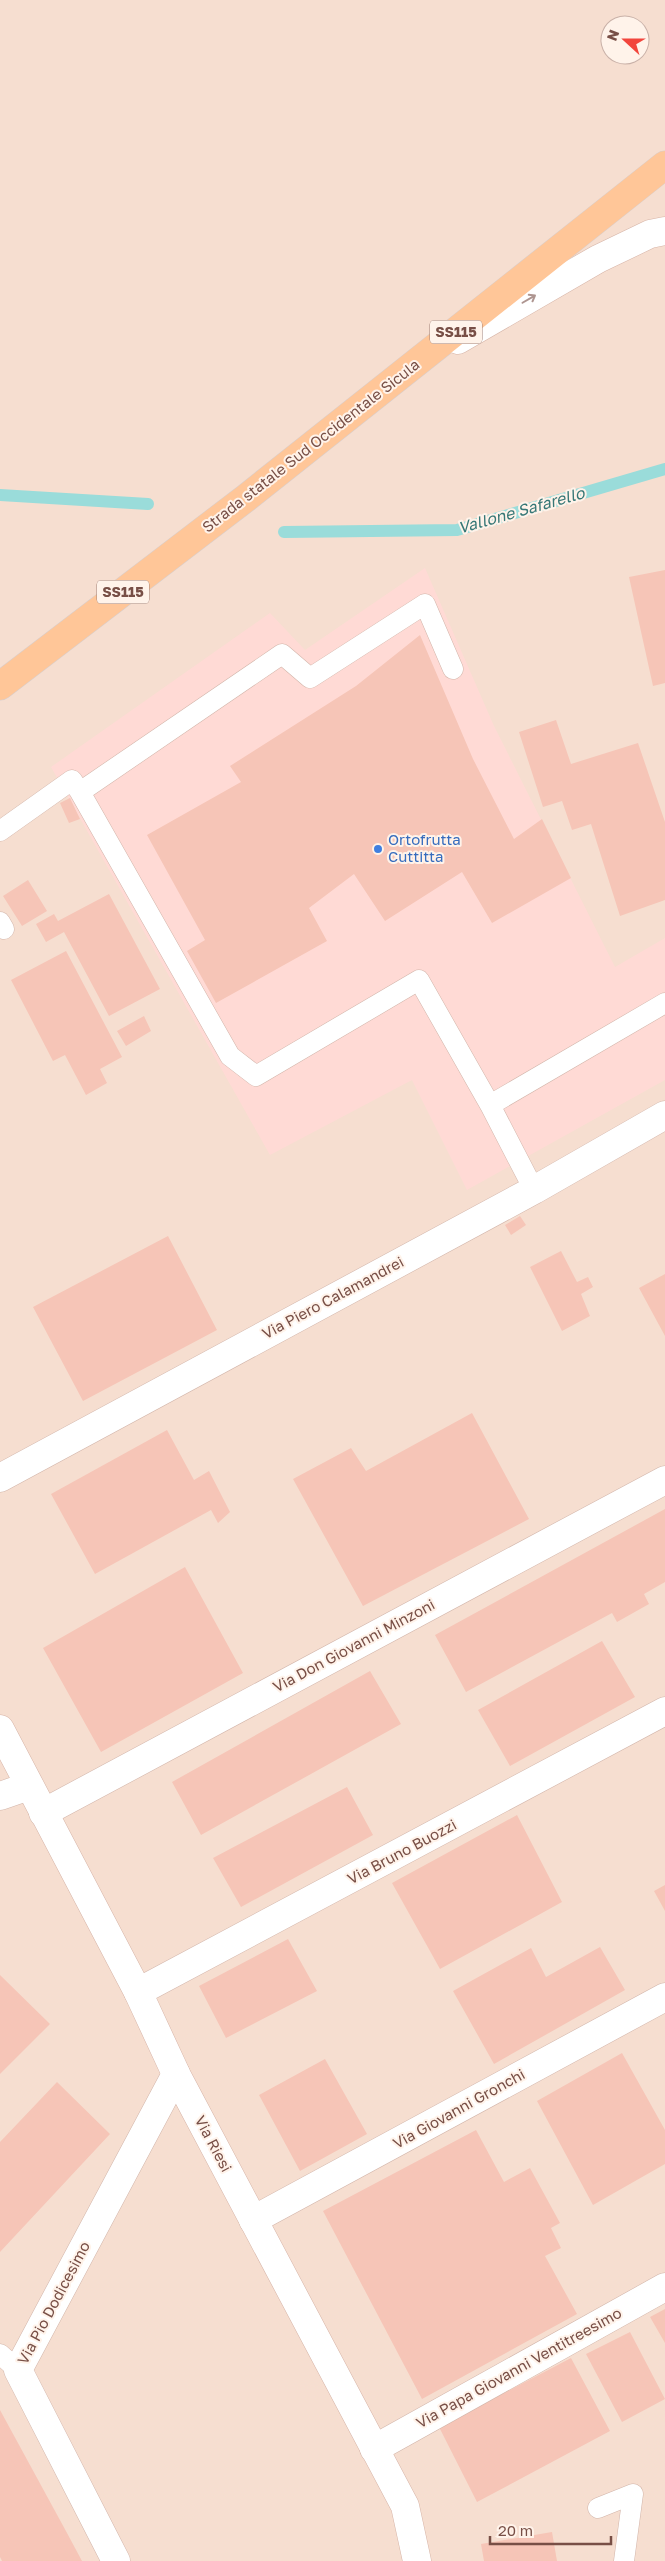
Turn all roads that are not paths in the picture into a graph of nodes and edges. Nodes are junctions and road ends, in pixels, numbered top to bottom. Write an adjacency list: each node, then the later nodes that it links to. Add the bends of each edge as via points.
1 (665, 165): 3 (main road, Strada statale Sud Occidentale Sicula / SS115)
2 (665, 231): 3 (street, one-way to 2, via 598,259 650,234)
3 (411, 367): 5 (main road, Strada statale Sud Occidentale Sicula / SS115)
4 (453, 669): 6 (lane, via 424,604 310,678 282,654)
5 (0, 686)
6 (80, 792): 7 (lane, via 72,780); 9 (lane, via 230,1056 256,1076 419,980)
7 (0, 831)
8 (665, 1002): 9 (lane)
9 (490, 1105): 11 (lane)
10 (665, 1115): 11 (street, Via Piero Calamandrei)
11 (534, 1190): 12 (street, Via Piero Calamandrei)
12 (0, 1478)
13 (665, 1480): 18 (street, Via Don Giovanni Minzoni)
14 (665, 1711): 19 (street, Via Bruno Buozzi)
15 (0, 1729): 16 (street, Via Riesi)
16 (29, 1786): 17 (street); 18 (street, Via Riesi)
17 (0, 1796)
18 (43, 1813): 19 (street, Via Riesi)
19 (138, 1992): 21 (street, Via Riesi)
20 (665, 1997): 22 (street, Via Giovanni Gronchi)
21 (176, 2074): 22 (street, Via Riesi); 24 (street, Via Pio Dodicesimo)
22 (254, 2220): 25 (street, Via Riesi)
23 (665, 2287): 25 (street, Via Papa Giovanni Ventitreesimo)
24 (9, 2362): 27 (street, Via Pio Dodicesimo)
25 (374, 2449): 28 (street, Via Riesi, via 405,2506)
26 (598, 2508): 29 (lane, via 633,2494)
27 (116, 2561)
28 (417, 2561)
29 (624, 2561)

